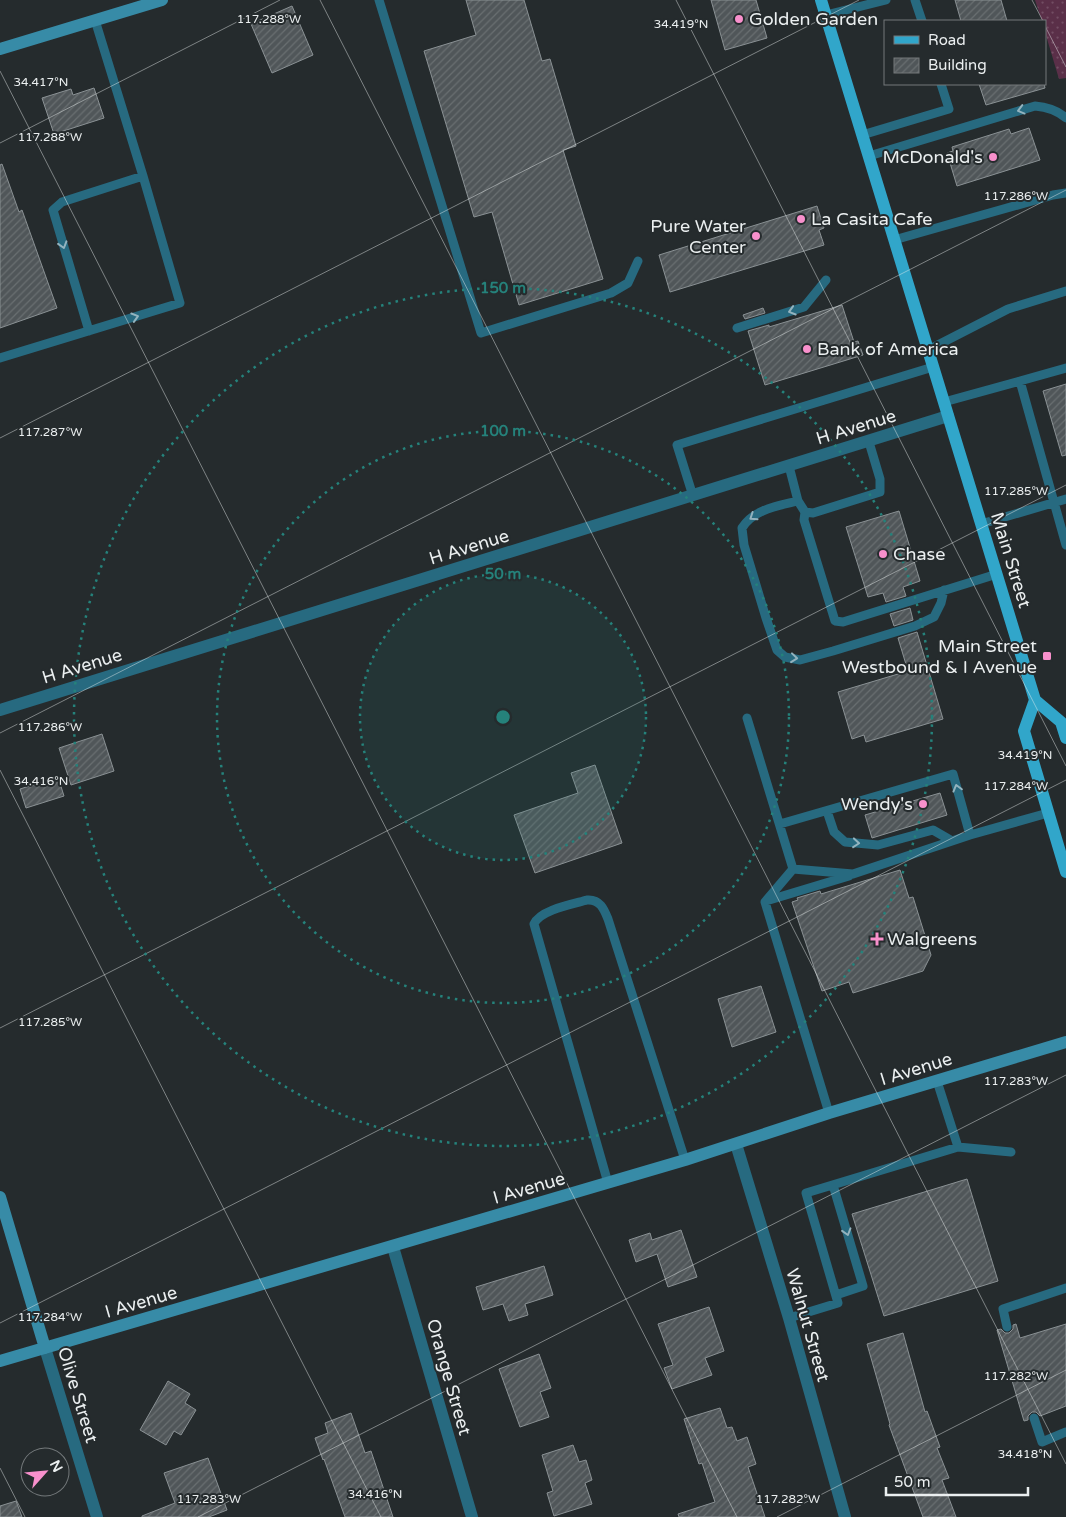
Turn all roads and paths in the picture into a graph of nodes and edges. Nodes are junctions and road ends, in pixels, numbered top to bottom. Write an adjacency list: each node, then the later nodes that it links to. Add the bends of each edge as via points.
1 (162, 0): 7 (main road)
2 (379, 0): 17 (lane, via 481,333 611,293 628,282)
3 (821, 0): 6 (main road, Main Street)
4 (886, 0): 6 (lane)
5 (915, 0): 8 (lane)
6 (826, 15): 12 (main road, Main Street)
7 (94, 20): 9 (main road); 14 (lane)
8 (922, 20)
9 (0, 49)
10 (941, 85): 12 (lane, via 949,109)
11 (1066, 118): 13 (lane, one-way to 13, via 1047,107 1035,106)
12 (862, 135): 13 (main road, Main Street)
13 (869, 156): 16 (main road, Main Street)
14 (143, 176): 21 (lane, one-way to 21, via 62,202 52,210); 21 (lane, one-way to 14, via 180,303)
15 (1066, 193): 16 (lane)
16 (894, 240): 22 (main road, Main Street)
17 (638, 261)
18 (826, 280): 20 (lane, one-way to 20, via 804,308)
19 (1066, 291): 22 (lane, via 1008,309)
20 (737, 328)
21 (89, 331): 23 (lane)
22 (928, 350): 24 (main road, Main Street)
23 (0, 358)
24 (933, 367): 27 (main road, Main Street); 31 (lane, via 677,445)
25 (1066, 368): 26 (lane)
26 (1020, 381): 27 (lane); 34 (lane)
27 (944, 402): 28 (main road, Main Street)
28 (948, 416): 29 (street, H Avenue); 36 (main road, Main Street)
29 (869, 442): 30 (street, H Avenue); 35 (lane, via 880,479 880,492 813,513)
30 (789, 466): 31 (street, H Avenue); 33 (lane)
31 (693, 496): 41 (street, H Avenue)
32 (1066, 499): 34 (lane)
33 (798, 501): 35 (lane); 39 (lane, one-way to 39, via 755,514 742,528 766,618 778,650 785,658 800,660 915,626 934,616)
34 (1053, 503): 36 (lane); 37 (lane)
35 (805, 512): 39 (lane, via 804,520 835,621 843,622)
36 (981, 524): 38 (main road, Main Street)
37 (1066, 545)
38 (997, 574): 39 (lane); 40 (main road, Main Street)
39 (944, 590)
40 (1035, 700): 43 (main road, via 1061,722); 45 (main road, via 1024,731)
41 (0, 710)
42 (747, 718): 46 (lane)
43 (1066, 738)
44 (828, 810): 46 (lane); 47 (lane, one-way to 44, via 953,774); 48 (lane, one-way to 48, via 834,832 846,842 878,845 933,830)
45 (1048, 813): 47 (lane); 50 (main road)
46 (780, 824): 49 (lane)
47 (970, 835): 48 (lane)
48 (952, 841): 51 (lane)
49 (793, 869): 51 (lane); 52 (lane)
50 (1066, 872)
51 (853, 874): 52 (lane)
52 (765, 902): 55 (lane)
53 (1066, 1042): 54 (main road, I Avenue)
54 (937, 1081): 55 (main road, I Avenue); 57 (lane)
55 (829, 1113): 56 (main road, I Avenue)
56 (736, 1144): 59 (main road, I Avenue); 66 (street, Walnut Street)
57 (958, 1146): 58 (lane); 61 (lane)
58 (1011, 1152)
59 (685, 1160): 60 (main road, I Avenue); 60 (lane, via 608,919 599,904 593,899 587,900 546,913 534,924)
60 (608, 1183): 63 (main road, I Avenue)
61 (833, 1185): 65 (lane, one-way to 65, via 863,1286); 65 (lane, via 806,1193)
62 (0, 1198): 68 (main road, Olive Street)
63 (393, 1247): 68 (main road, I Avenue); 73 (street, Orange Street)
64 (1066, 1288): 67 (lane, via 1003,1310)
65 (836, 1295): 66 (lane, via 838,1303)
66 (789, 1318): 74 (street, Walnut Street)
67 (1008, 1326)
68 (45, 1348): 69 (main road, I Avenue); 72 (street, Olive Street)
69 (0, 1361)
70 (1034, 1418): 71 (lane, via 1042,1442)
71 (1066, 1432)
72 (97, 1517)
73 (472, 1517)
74 (845, 1517)

